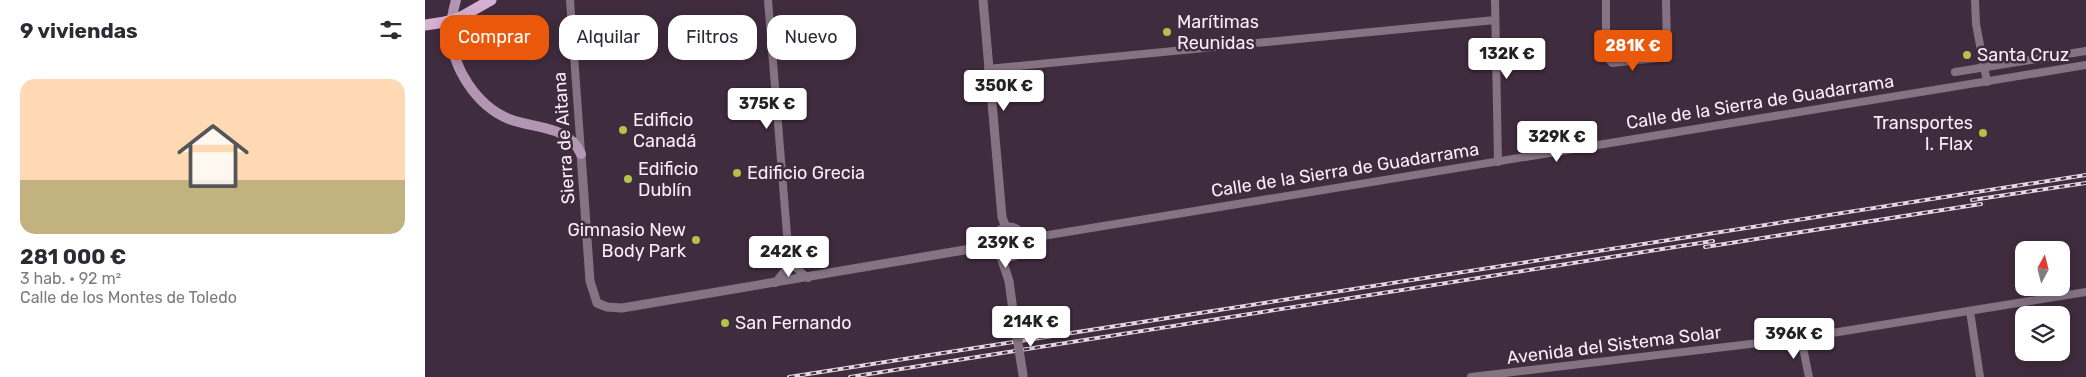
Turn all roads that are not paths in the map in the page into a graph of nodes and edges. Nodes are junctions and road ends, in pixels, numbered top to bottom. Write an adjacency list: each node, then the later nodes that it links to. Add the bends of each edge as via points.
1 (456, 0): 18 (main road, via 451,34 457,60 469,86 481,100 507,118 570,138)
2 (491, 0): 11 (main road, bridge, via 461,16)
3 (570, 0): 18 (street, Sierra de Aitana)
4 (768, 0): 25 (street)
5 (983, 0): 15 (street)
6 (1495, 0): 10 (street)
7 (1606, 0): 8 (street, via 1606,56 1612,63 1658,58 1667,49)
8 (1666, 0)
9 (1975, 0): 14 (street)
10 (1495, 20): 15 (street); 19 (street)
11 (425, 25)
12 (2086, 51): 14 (street)
13 (2086, 65): 17 (street, Calle de la Sierra de Guadarrama)
14 (1983, 68): 16 (street); 17 (street)
15 (988, 69): 20 (street)
16 (1955, 72)
17 (1987, 82): 19 (street, Calle de la Sierra de Guadarrama)
18 (581, 154): 28 (street, Sierra de Aitana, via 590,281 597,303 622,308)
19 (1498, 162): 21 (street, Calle de la Sierra de Guadarrama)
20 (1005, 228): 21 (street, via 1017,229); 22 (street, via 997,233)
21 (1024, 239): 24 (street, via 1024,246)
22 (994, 245): 23 (street); 26 (street)
23 (1000, 254): 24 (street, via 1010,258); 27 (street)
24 (1016, 256): 27 (street)
25 (789, 259): 26 (street); 28 (street, via 787,268)
26 (807, 278): 28 (street)
27 (1009, 281): 32 (street, bridge)
28 (774, 283)
29 (2086, 292): 30 (street, Avenida del Sistema Solar)
30 (1970, 311): 31 (street, Avenida del Sistema Solar); 35 (street)
31 (1801, 338): 33 (street, Avenida del Sistema Solar); 34 (street)
32 (1023, 376)
33 (1471, 377)
34 (1809, 377)
35 (1980, 377)

